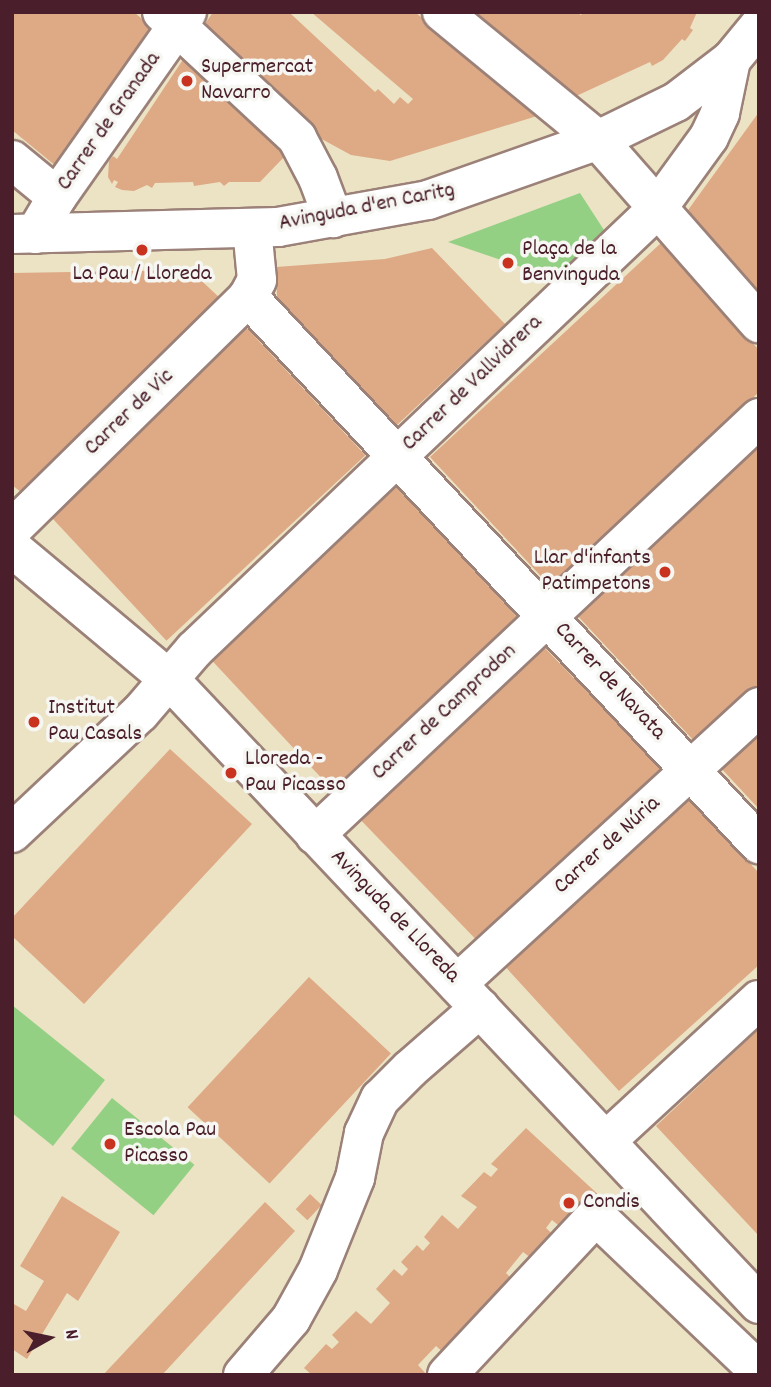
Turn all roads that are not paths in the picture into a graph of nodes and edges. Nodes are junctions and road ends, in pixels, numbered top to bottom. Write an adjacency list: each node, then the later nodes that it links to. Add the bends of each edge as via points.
1 (442, 12): 5 (street)
2 (176, 17): 7 (street, Carrer de Granada); 9 (street, via 297,138)
3 (759, 26): 4 (street, Avinguda d'en Caritg)
4 (731, 60): 5 (street, Avinguda d'en Caritg, via 676,102); 8 (street, Carrer de Vallvidrera, via 720,113 709,137)
5 (598, 140): 8 (street); 9 (street, Avinguda d'en Caritg, via 428,200)
6 (12, 160): 7 (street)
7 (57, 197): 11 (street, Carrer de Granada)
8 (656, 210): 13 (street); 15 (street, Carrer de Vallvidrera)
9 (333, 218): 10 (street, Avinguda d'en Caritg)
10 (252, 228): 11 (street, Avinguda d'en Caritg); 12 (street, via 257,280)
11 (24, 234)
12 (248, 297): 15 (street, Carrer de Navata); 16 (street, Carrer de Vic)
13 (759, 323)
14 (759, 418): 18 (street, Carrer de Camprodon)
15 (397, 456): 18 (street, Carrer de Navata); 19 (street, Carrer de Vallvidrera, via 194,650)
16 (12, 529)
17 (12, 548): 19 (street, Avinguda de Lloreda)
18 (548, 617): 21 (street, Carrer de Navata); 23 (street, Carrer de Camprodon)
19 (170, 680): 22 (street, Carrer de Vallvidrera); 23 (street, Avinguda de Lloreda)
20 (759, 707): 21 (street, Carrer de Núria)
21 (691, 771): 24 (street, Carrer de Navata); 25 (street, Carrer de Núria)
22 (12, 833)
23 (315, 835): 25 (street, Avinguda de Lloreda)
24 (759, 844)
25 (469, 996): 27 (street, Avinguda de Lloreda); 30 (street, Carrer de Núria, via 380,1099 365,1133 355,1178 317,1270 291,1319)
26 (759, 1000): 27 (street)
27 (606, 1141): 28 (street, Avinguda de Lloreda)
28 (757, 1297)
29 (759, 1371): 31 (street, via 596,1216)
30 (243, 1375)
31 (447, 1375)

